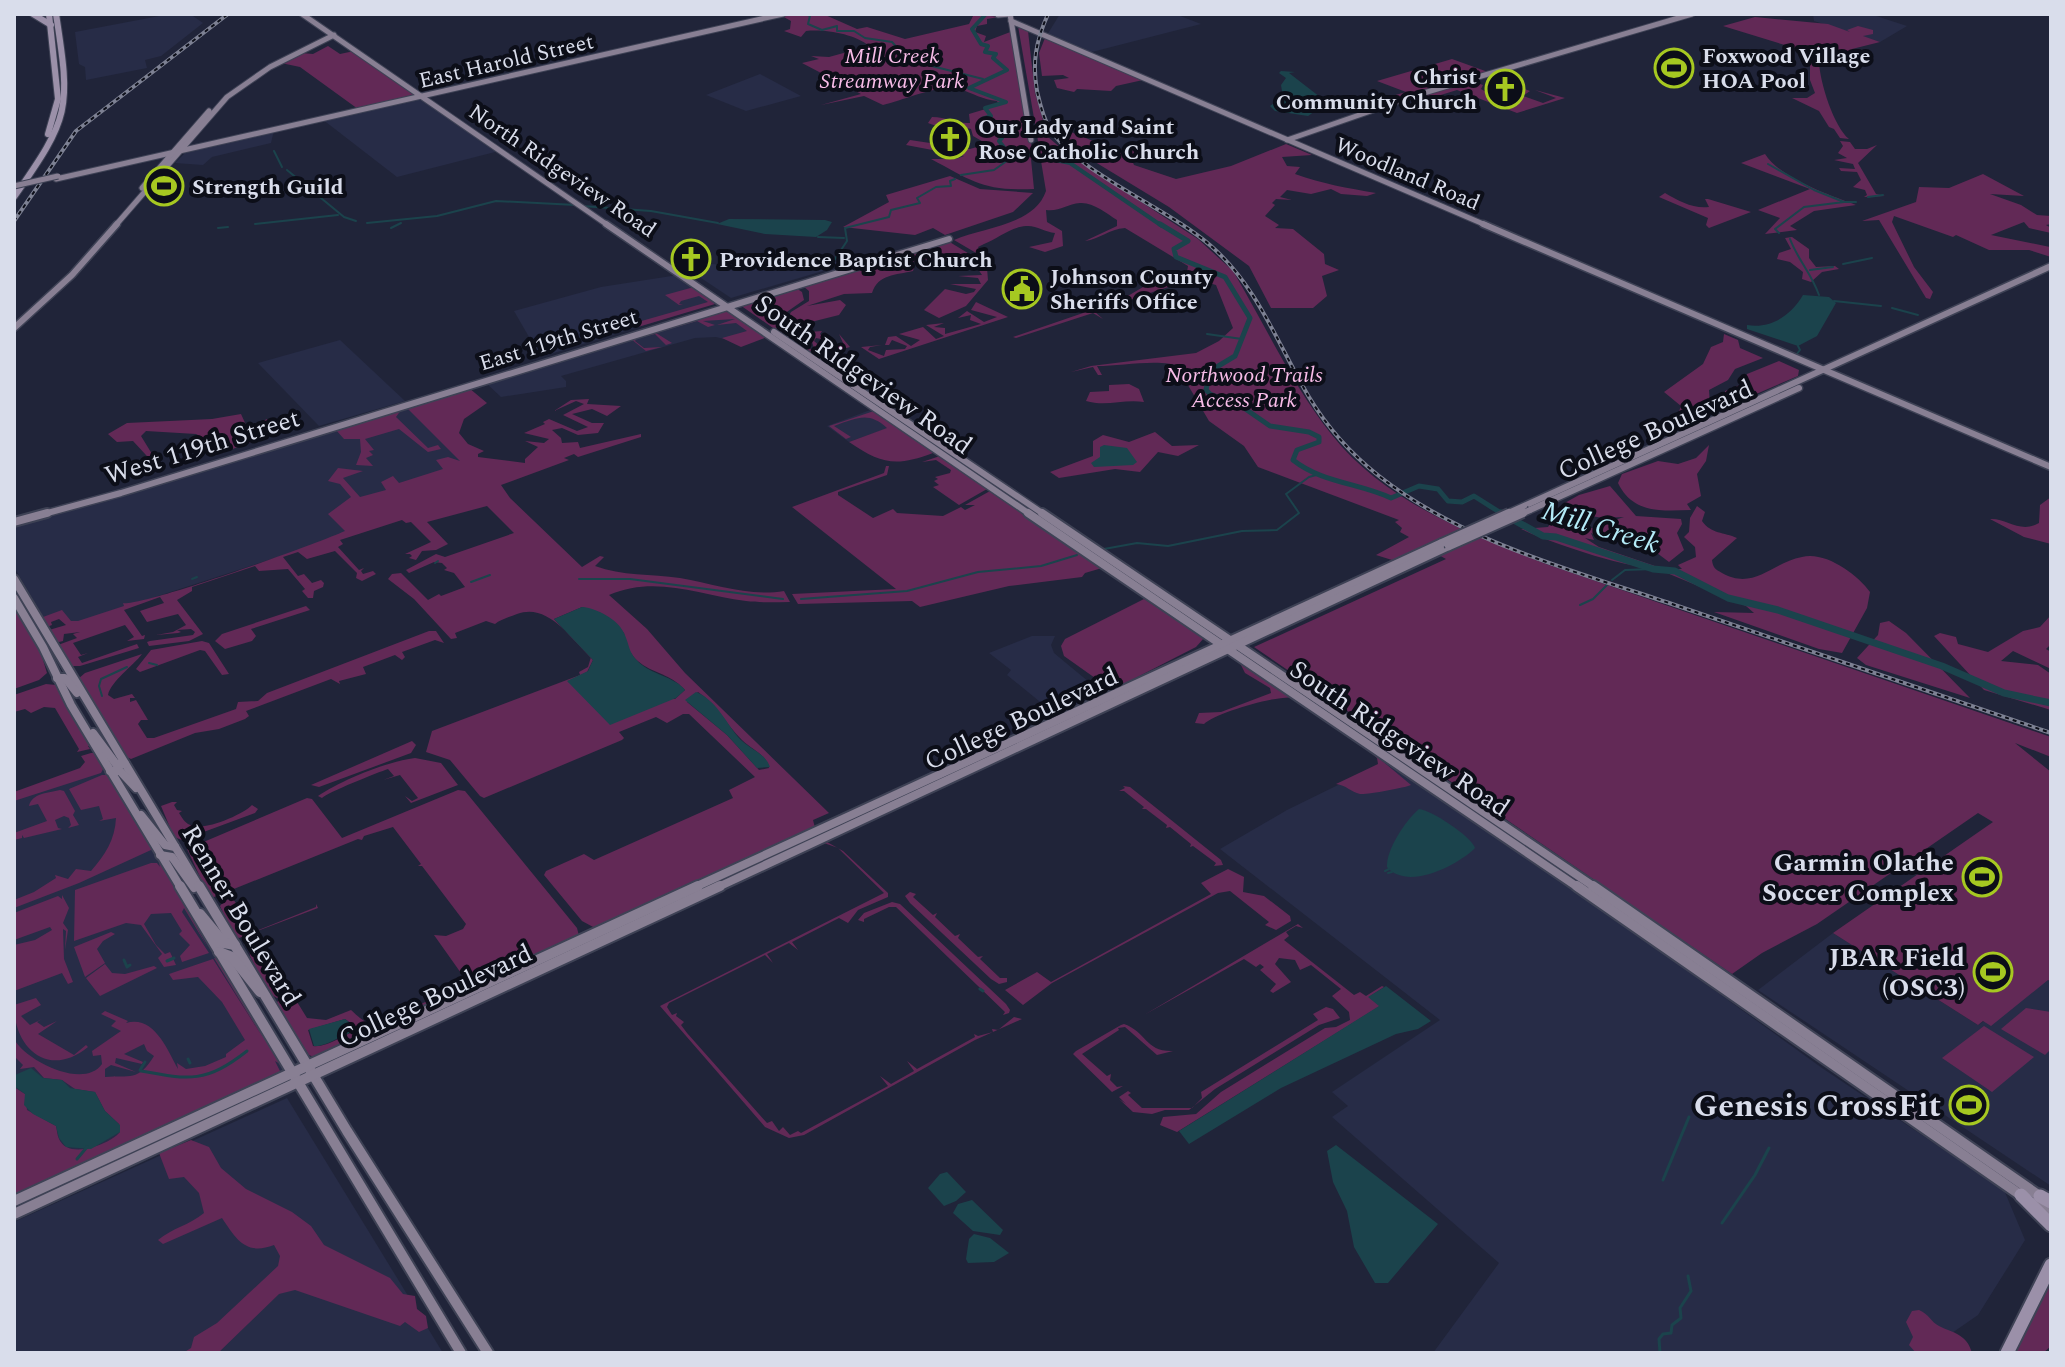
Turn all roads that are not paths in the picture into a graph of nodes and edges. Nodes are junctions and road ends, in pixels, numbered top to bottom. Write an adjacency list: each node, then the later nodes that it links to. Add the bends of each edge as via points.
1 (33, 14): 9 (highway)
2 (49, 14): 9 (highway)
3 (58, 14): 9 (highway)
4 (305, 14): 10 (main road, North Ridgeview Road)
5 (783, 14): 11 (main road, East Harold Street)
6 (1692, 14): 13 (main road)
7 (998, 15): 8 (main road)
8 (1013, 20): 8 (main road, via 1033,140); 13 (main road, Woodland Road)
9 (54, 24): 20 (highway, via 57,109); 21 (highway, via 66,94 63,115)
10 (334, 34): 11 (main road, North Ridgeview Road); 14 (main road, via 231,94); 16 (main road, via 268,66 220,99)
11 (424, 94): 12 (main road, East Harold Street); 24 (main road, North Ridgeview Road)
12 (282, 127): 15 (main road, East Harold Street); 16 (main road, East Harold Street)
13 (1285, 139): 26 (main road, Woodland Road)
14 (189, 142): 15 (main road); 16 (main road)
15 (198, 145): 16 (main road, East Harold Street)
16 (177, 151): 17 (main road); 18 (main road); 19 (main road); 25 (main road, via 66,281)
17 (141, 160): 18 (main road); 19 (main road)
18 (165, 160): 25 (main road, via 68,275)
19 (57, 177): 20 (main road, bridge)
20 (14, 187)
21 (14, 197)
22 (947, 238): 24 (main road, East 119th Street)
23 (2051, 268): 26 (main road, College Boulevard)
24 (728, 304): 27 (main road, East 119th Street); 32 (main road, South Ridgeview Road)
25 (14, 327)
26 (1826, 372): 28 (main road, Woodland Road); 32 (main road, College Boulevard, bridge)
27 (400, 405): 29 (main road, West 119th Street)
28 (2051, 469)
29 (14, 520)
30 (14, 579): 34 (main road, Renner Boulevard)
31 (14, 598): 33 (main road, Renner Boulevard)
32 (1228, 642): 49 (main road, College Boulevard); 51 (main road, South Ridgeview Road); 53 (main road, South Ridgeview Road)
33 (43, 647): 34 (main road, via 61,672); 35 (main road, Renner Boulevard)
34 (71, 673): 36 (main road, Renner Boulevard)
35 (57, 678): 36 (main road, via 65,678); 37 (main road, Renner Boulevard)
36 (89, 704): 38 (main road, Renner Boulevard)
37 (81, 722): 38 (main road, via 116,764); 39 (main road, Renner Boulevard)
38 (125, 764): 40 (main road, Renner Boulevard)
39 (110, 771): 40 (main road, via 120,771); 41 (main road, Renner Boulevard)
40 (143, 793): 42 (main road, Renner Boulevard)
41 (131, 807): 42 (main road, via 165,845); 43 (main road, Renner Boulevard)
42 (175, 847): 44 (main road, Renner Boulevard)
43 (160, 855): 44 (main road, via 171,857); 45 (main road, Renner Boulevard)
44 (206, 898): 46 (main road, Renner Boulevard)
45 (191, 906): 46 (main road, via 224,943); 47 (main road, Renner Boulevard)
46 (235, 945): 48 (main road, Renner Boulevard)
47 (219, 952): 48 (main road, via 232,957); 50 (main road, Renner Boulevard)
48 (267, 998): 49 (main road, Renner Boulevard)
49 (311, 1072): 50 (main road, College Boulevard); 58 (main road, Renner Boulevard)
50 (296, 1079): 52 (main road, College Boulevard); 54 (main road, College Boulevard); 57 (main road, Renner Boulevard)
51 (2021, 1195): 53 (main road, South Ridgeview Road); 55 (highway)
52 (14, 1201)
53 (2048, 1204)
54 (14, 1214)
55 (2051, 1225)
56 (2051, 1265): 59 (highway)
57 (461, 1353)
58 (488, 1353)
59 (2007, 1353)

